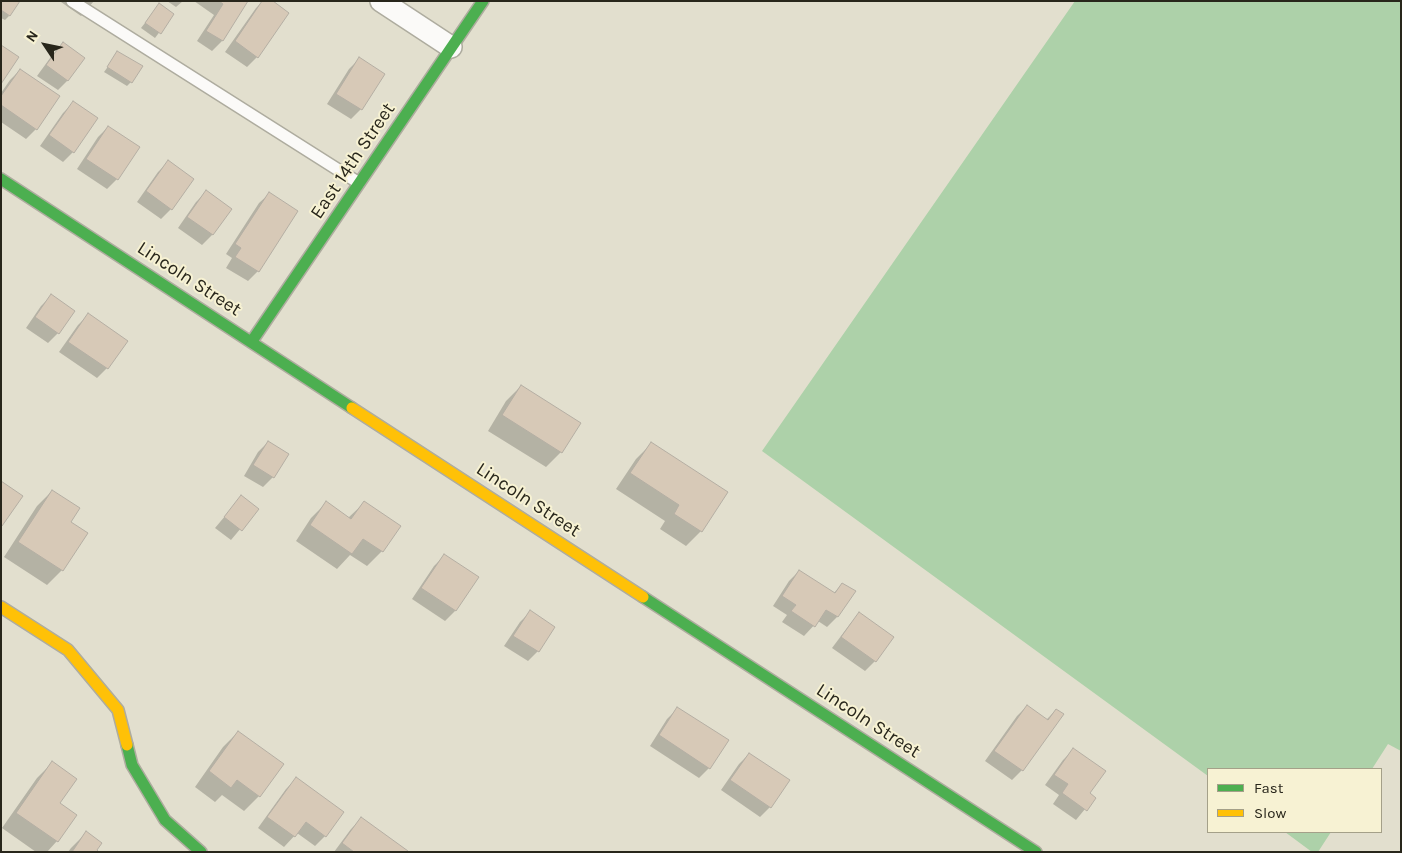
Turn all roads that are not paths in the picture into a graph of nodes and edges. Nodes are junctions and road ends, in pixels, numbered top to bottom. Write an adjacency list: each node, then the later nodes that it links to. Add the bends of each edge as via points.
1 (72, 1): 6 (lane)
2 (381, 1): 4 (street)
3 (483, 1): 4 (street, East 14th Street)
4 (451, 46): 6 (street, East 14th Street)
5 (1, 179): 7 (street, Lincoln Street)
6 (359, 182): 7 (street, East 14th Street)
7 (252, 341): 10 (street, Lincoln Street)
8 (1, 607): 9 (street, via 68,650 118,710 132,765 165,820)
9 (201, 852)
10 (1036, 852)

